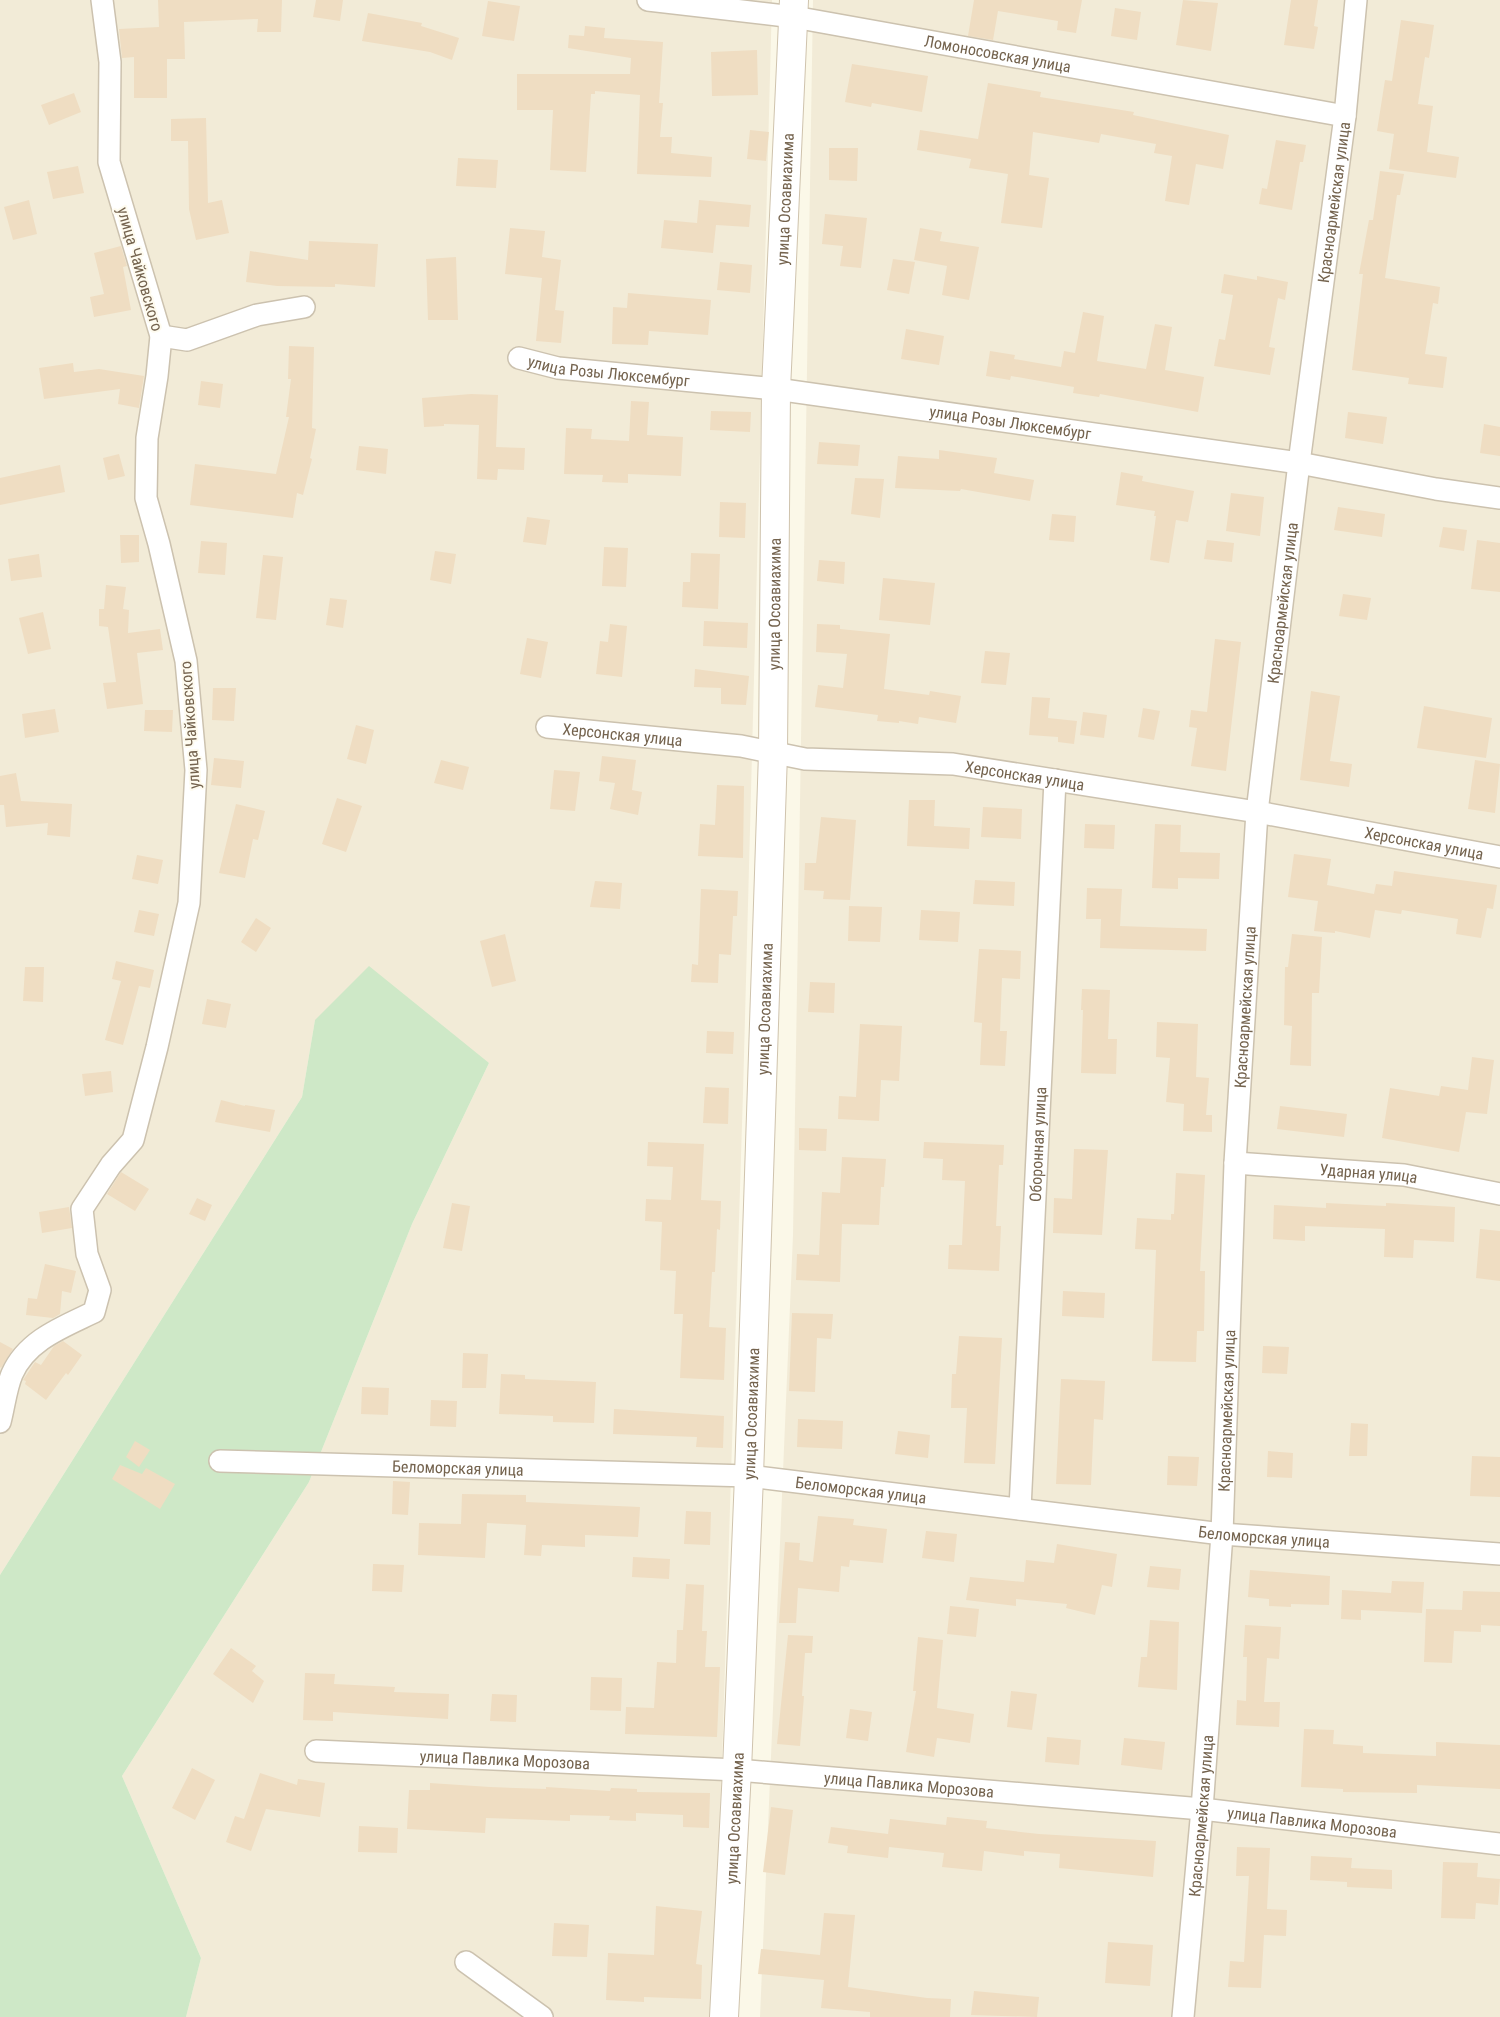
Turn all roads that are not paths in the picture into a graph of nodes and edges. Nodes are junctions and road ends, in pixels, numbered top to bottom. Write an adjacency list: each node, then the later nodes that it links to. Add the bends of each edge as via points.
1 (102, 0): 7 (street, улица Чайковского, via 110,62 109,162)
2 (648, 0): 4 (street, Ломоносовская улица)
3 (1356, 0): 5 (street, Красноармейская улица)
4 (794, 8): 5 (street, Ломоносовская улица); 9 (street, улица Осоавиахима)
5 (1345, 116): 10 (street, Красноармейская улица)
6 (304, 308): 7 (street, via 257,315 187,340)
7 (160, 336): 19 (street, улица Чайковского, via 147,438 146,498 186,660 196,770 189,903 133,1140 111,1165 82,1209 86,1254 100,1290 94,1312 31,1346 13,1373)
8 (519, 358): 9 (street, улица Розы Люксембург, via 558,368)
9 (776, 389): 10 (street, улица Розы Люксембург); 13 (street, улица Осоавиахима)
10 (1299, 463): 11 (street, улица Розы Люксембург); 15 (street, Красноармейская улица)
11 (1500, 498)
12 (547, 727): 13 (street, Херсонская улица, via 741,746)
13 (773, 753): 14 (street, Херсонская улица, via 805,759 953,764); 21 (street, улица Осоавиахима)
14 (1055, 780): 15 (street, Херсонская улица); 22 (street, Оборонная улица)
15 (1257, 812): 16 (street, Херсонская улица); 17 (street, Красноармейская улица)
16 (1500, 857)
17 (1234, 1163): 18 (street, Ударная улица, via 1404,1175); 23 (street, Красноармейская улица)
18 (1500, 1194)
19 (0, 1422)
20 (220, 1461): 21 (street, Беломорская улица)
21 (749, 1476): 22 (street, Беломорская улица); 26 (street, улица Осоавиахима)
22 (1020, 1509): 23 (street, Беломорская улица)
23 (1222, 1534): 24 (street, Беломорская улица); 27 (street, Красноармейская улица)
24 (1500, 1554)
25 (316, 1751): 26 (street, улица Павлика Морозова)
26 (737, 1770): 27 (street, улица Павлика Морозова); 31 (street, улица Осоавиахима)
27 (1202, 1809): 28 (street, улица Павлика Морозова); 32 (street, Красноармейская улица)
28 (1500, 1844)
29 (466, 1962): 30 (street)
30 (542, 2017)
31 (724, 2017)
32 (1183, 2017)

